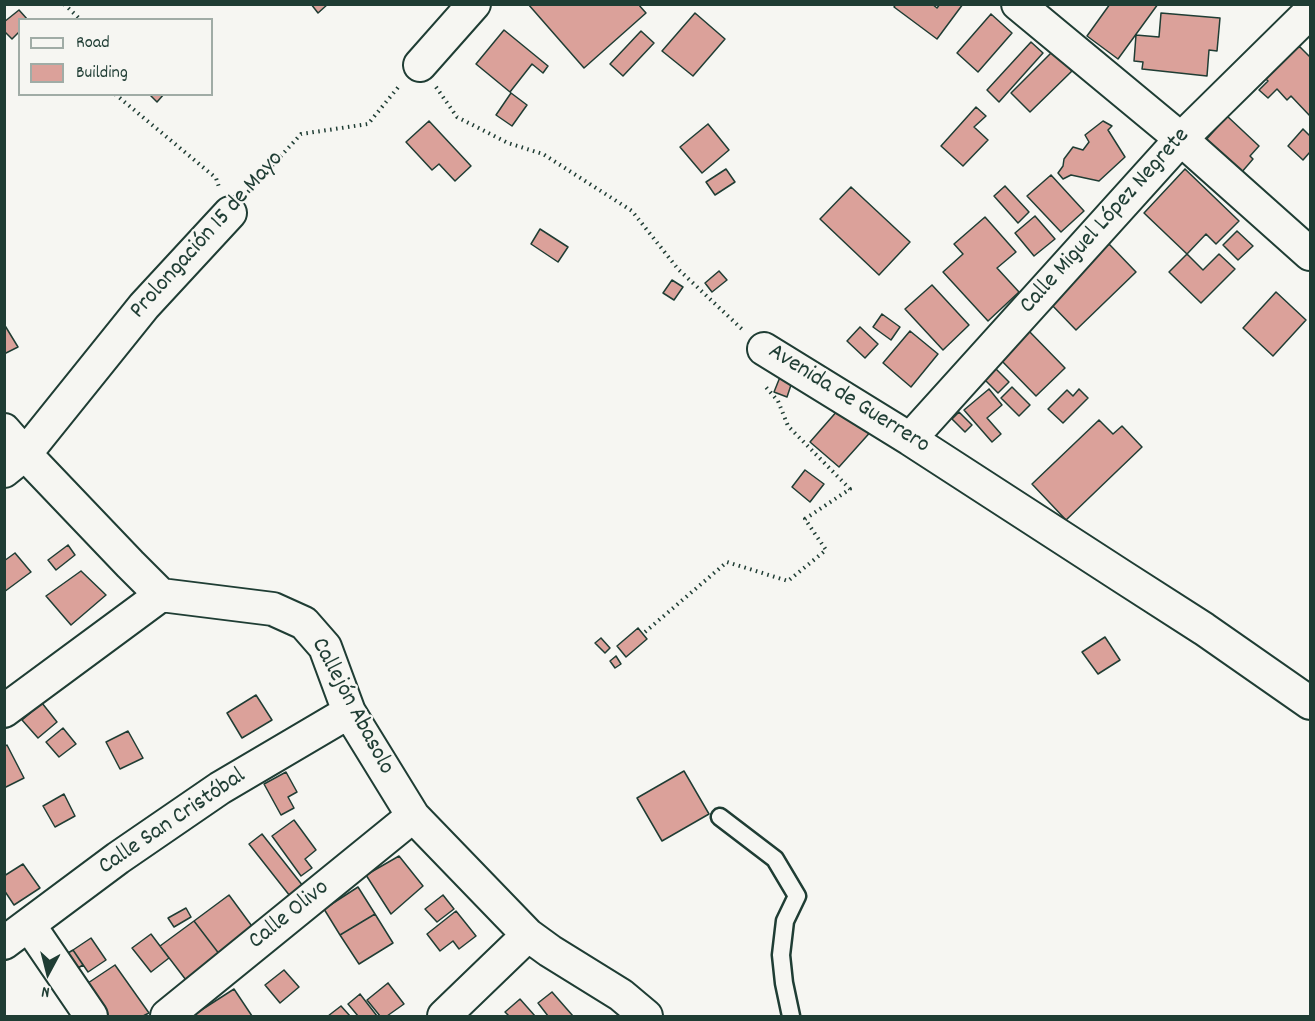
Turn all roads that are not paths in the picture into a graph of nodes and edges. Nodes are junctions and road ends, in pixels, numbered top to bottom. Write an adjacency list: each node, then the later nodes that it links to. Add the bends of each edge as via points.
1 (474, 4): 4 (street)
2 (1018, 4): 5 (street)
3 (1311, 12): 5 (street, Calle Miguel López Negrete)
4 (420, 65)
5 (1181, 139): 7 (street); 10 (street, Calle Miguel López Negrete)
6 (230, 213): 11 (street, Prolongación 15 de Mayo, via 144,306)
7 (1311, 254)
8 (764, 349): 10 (street, Avenida de Guerrero)
9 (4, 430): 11 (street)
10 (910, 439): 13 (street, Avenida de Guerrero)
11 (15, 463): 12 (street)
12 (161, 595): 14 (street); 15 (street, Callejón Abasolo, via 273,609 304,623 325,647)
13 (1311, 703)
14 (4, 711)
15 (349, 712): 16 (street, Callejón Abasolo); 18 (street, Calle San Cristóbal, via 220,788)
16 (413, 816): 19 (street, Callejón Abasolo); 21 (street, Calle Olivo)
17 (720, 817): 24 (lane, via 775,859 797,897 785,921 781,955)
18 (17, 934): 20 (street)
19 (528, 935): 22 (street); 23 (street, Callejón Abasolo, via 621,995)
20 (91, 1017)
21 (167, 1017)
22 (444, 1017)
23 (646, 1017)
24 (791, 1017)

